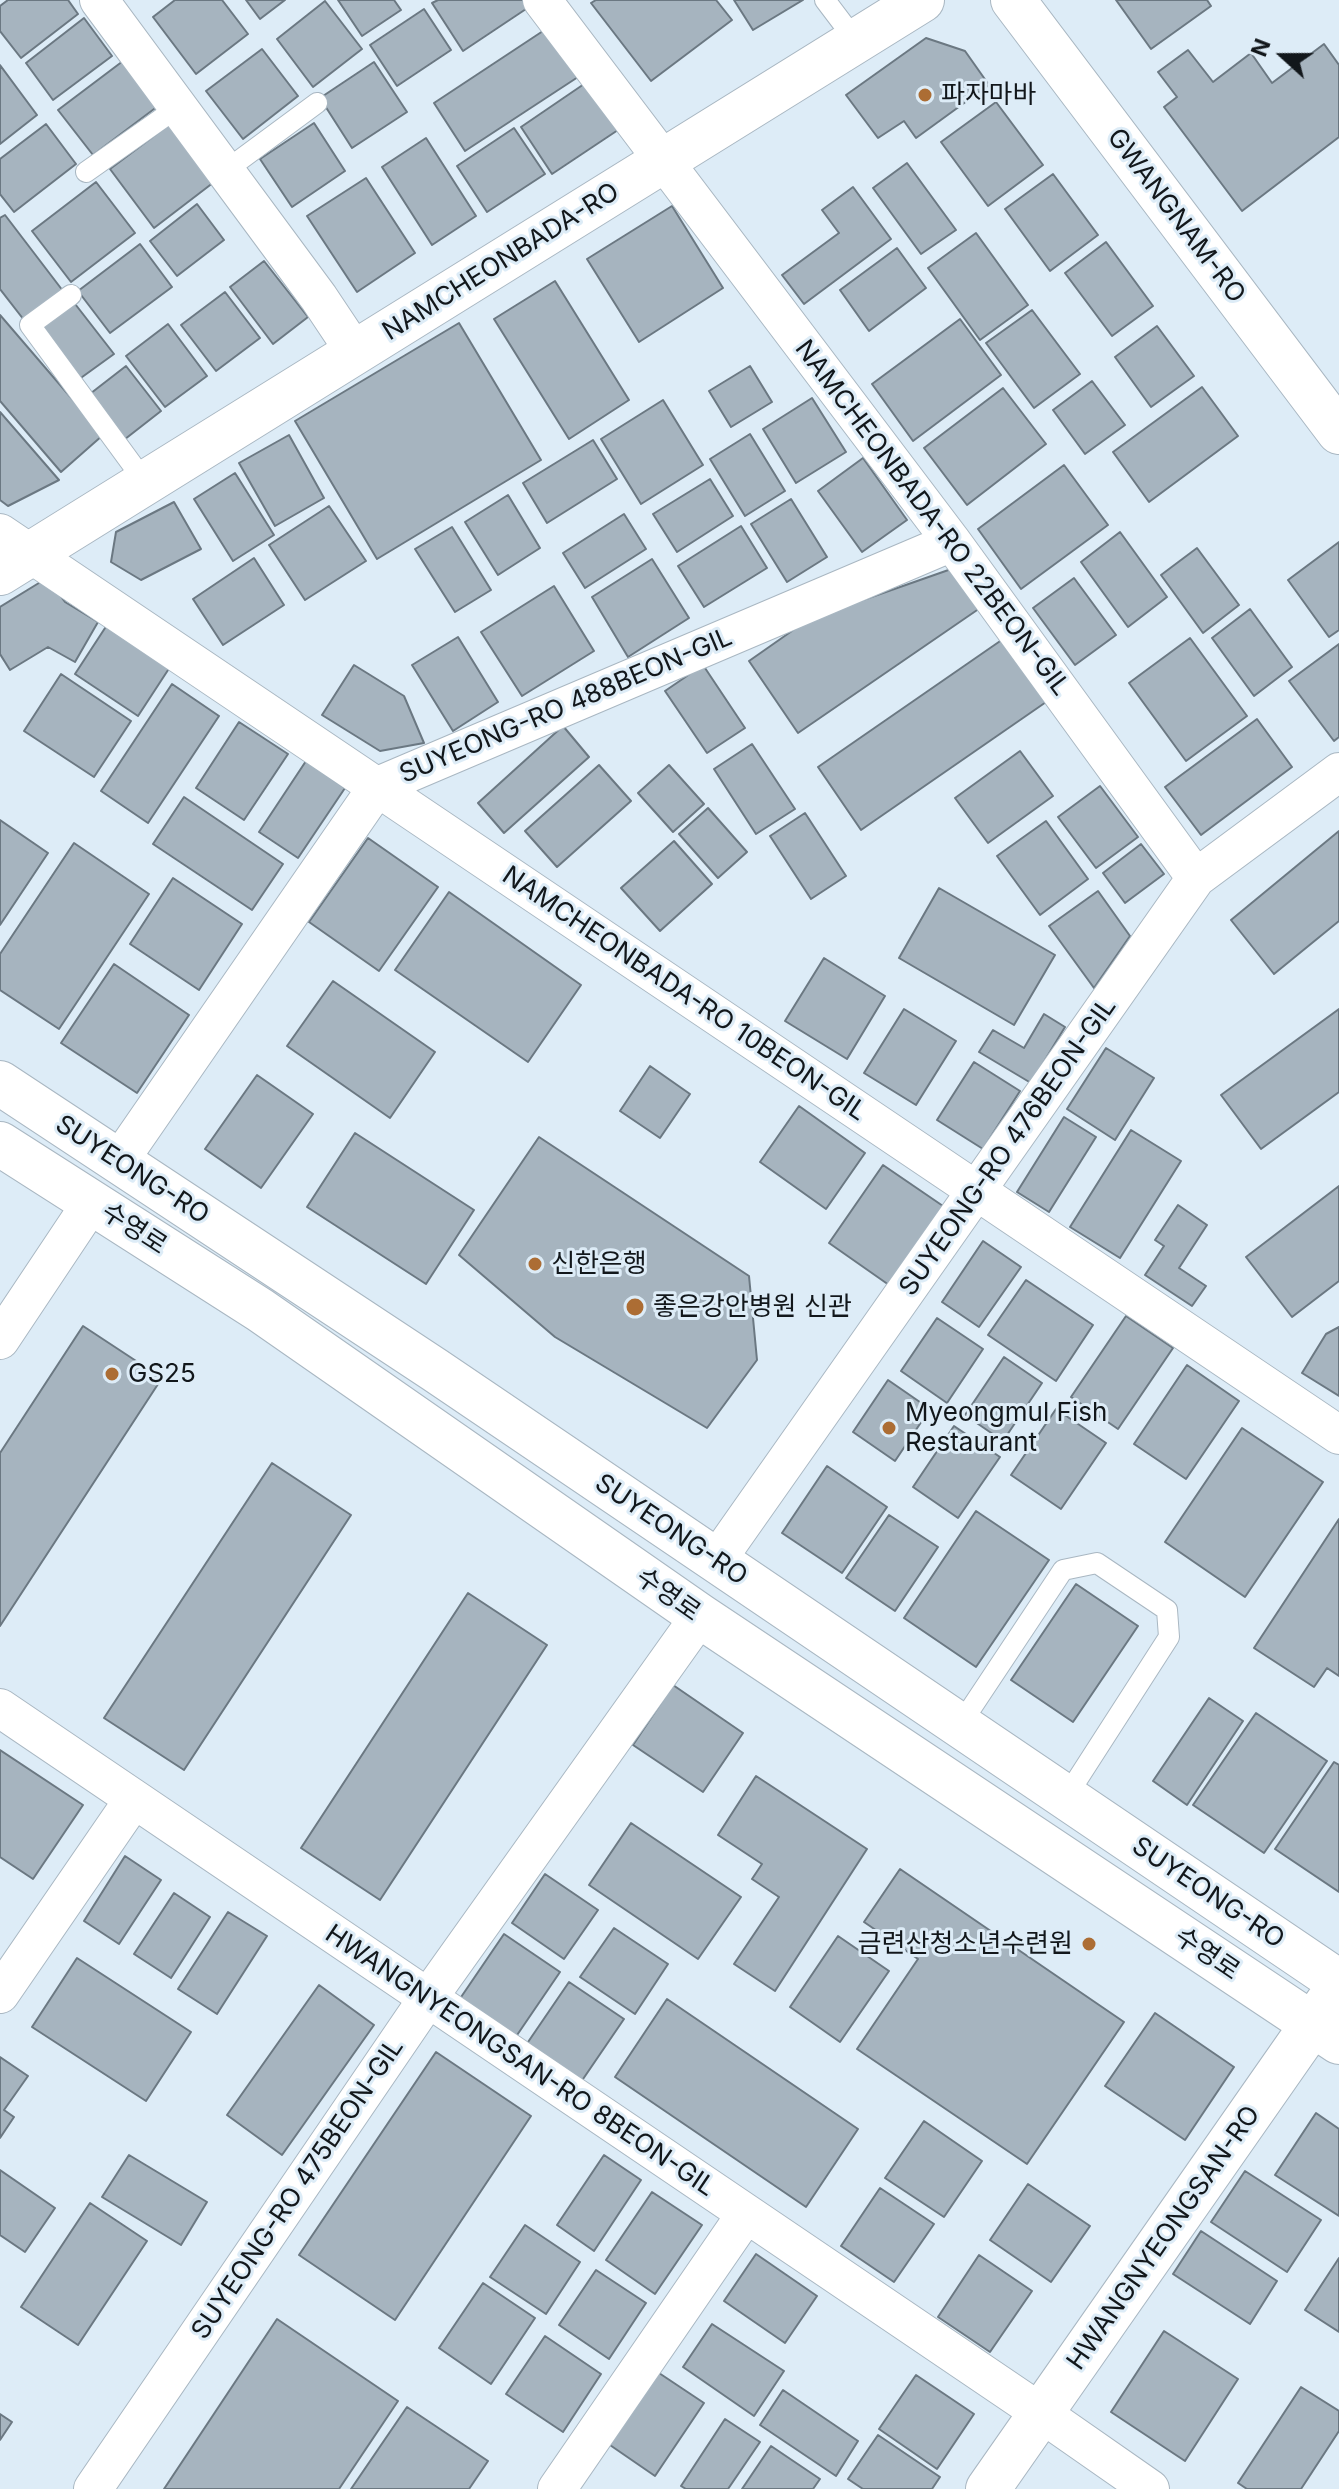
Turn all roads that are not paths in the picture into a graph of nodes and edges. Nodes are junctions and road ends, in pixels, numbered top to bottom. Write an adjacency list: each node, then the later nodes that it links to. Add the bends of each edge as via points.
1 (99, 0): 8 (street)
2 (542, 0): 9 (street, NAMCHEONBADA-RO 22BEON-GIL)
3 (825, 0): 6 (lane)
4 (922, 0): 6 (main road, NAMCHEONBADA-RO)
5 (1013, 0): 14 (main road, GWANGNAM-RO)
6 (856, 41): 9 (main road, NAMCHEONBADA-RO)
7 (317, 103): 10 (lane)
8 (178, 107): 10 (street); 11 (lane)
9 (665, 160): 13 (main road, NAMCHEONBADA-RO); 16 (street, NAMCHEONBADA-RO 22BEON-GIL)
10 (225, 171): 13 (street)
11 (86, 172)
12 (71, 295): 15 (lane, via 30,325)
13 (355, 352): 15 (main road, NAMCHEONBADA-RO)
14 (1339, 432)
15 (145, 482): 17 (main road, NAMCHEONBADA-RO)
16 (952, 542): 19 (street, SUYEONG-RO 488BEON-GIL); 20 (street, NAMCHEONBADA-RO 22BEON-GIL)
17 (10, 553): 19 (street, NAMCHEONBADA-RO 10BEON-GIL)
18 (1339, 772): 20 (street, SUYEONG-RO 476BEON-GIL)
19 (378, 786): 23 (street, SUYEONG-RO 488BEON-GIL); 24 (street, NAMCHEONBADA-RO 10BEON-GIL)
20 (1196, 878): 24 (street, SUYEONG-RO 476BEON-GIL)
21 (0, 1083): 23 (main road, SUYEONG-RO)
22 (0, 1144): 25 (main road, 수영로)
23 (119, 1161): 28 (main road, SUYEONG-RO)
24 (977, 1193): 27 (street, NAMCHEONBADA-RO 10BEON-GIL); 28 (street, SUYEONG-RO 476BEON-GIL)
25 (92, 1202): 26 (street); 29 (main road, 수영로, via 260,1310)
26 (0, 1340)
27 (1339, 1435)
28 (716, 1561): 31 (main road, SUYEONG-RO)
29 (700, 1616): 36 (street, SUYEONG-RO 475BEON-GIL); 37 (main road, 수영로)
30 (0, 1708): 33 (street, HWANGNYEONGSAN-RO 8BEON-GIL)
31 (960, 1725): 32 (main road, SUYEONG-RO); 32 (lane, via 1063,1570 1097,1563 1167,1610 1169,1637)
32 (1066, 1797): 34 (main road, SUYEONG-RO)
33 (134, 1799): 35 (street); 36 (street, HWANGNYEONGSAN-RO 8BEON-GIL)
34 (1339, 1985): 37 (main road, HWANGNYEONGSAN-RO)
35 (0, 1994)
36 (428, 1998): 38 (street, HWANGNYEONGSAN-RO 8BEON-GIL); 40 (street, SUYEONG-RO 475BEON-GIL)
37 (1326, 2034): 39 (main road, HWANGNYEONGSAN-RO)
38 (746, 2214): 39 (street, HWANGNYEONGSAN-RO 8BEON-GIL); 41 (street)
39 (1041, 2413): 42 (main road, HWANGNYEONGSAN-RO); 43 (street, HWANGNYEONGSAN-RO 8BEON-GIL)
40 (93, 2489)
41 (557, 2489)
42 (988, 2489)
43 (1150, 2489)

